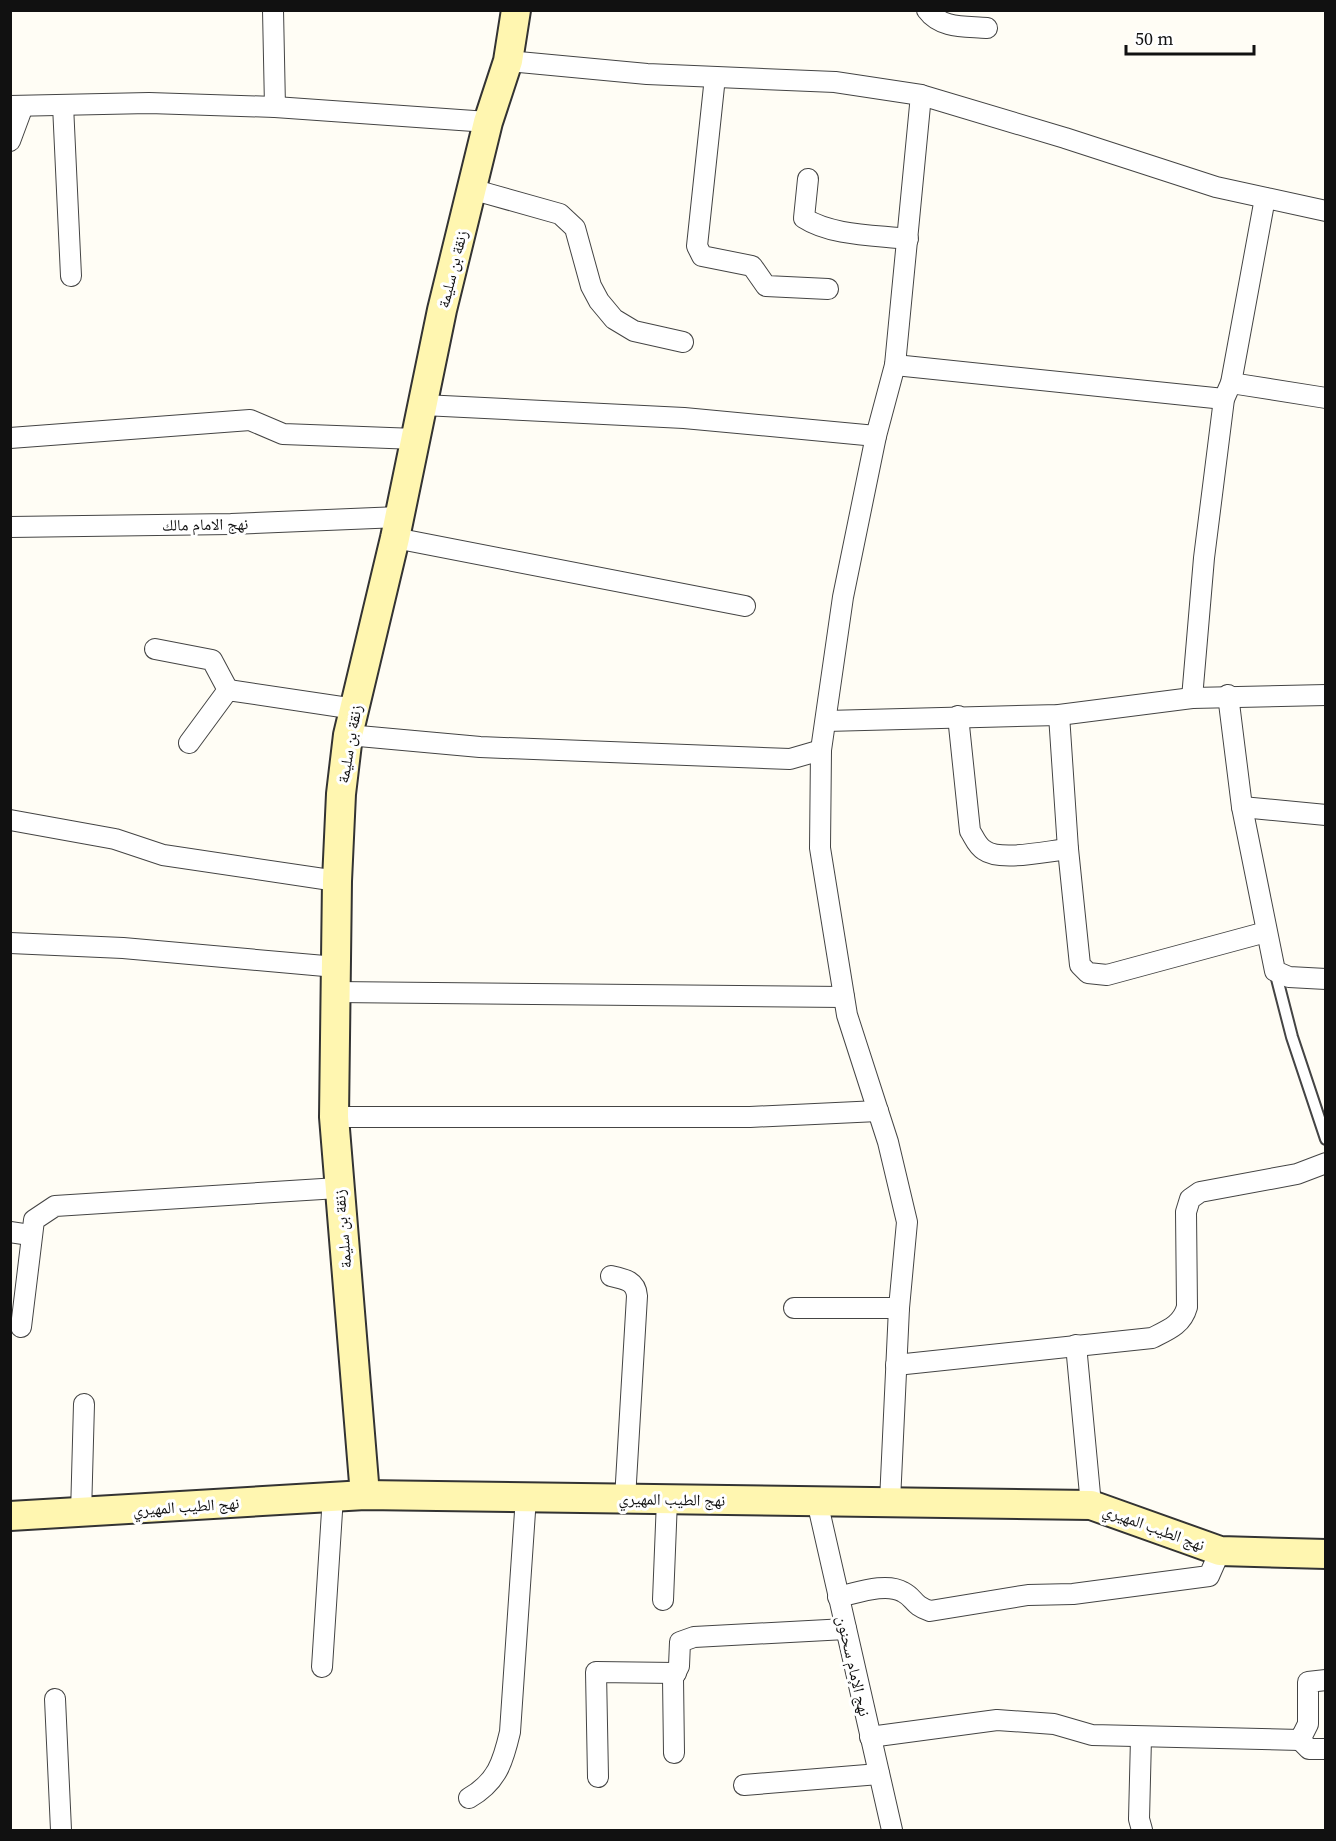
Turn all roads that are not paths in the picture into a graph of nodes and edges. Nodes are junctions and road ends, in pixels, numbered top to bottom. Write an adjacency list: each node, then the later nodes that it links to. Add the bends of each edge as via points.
1 (273, 10): 10 (street)
2 (516, 10): 5 (street, زنقة بن سليمة)
3 (927, 10): 4 (street, via 945,24)
4 (987, 28)
5 (508, 61): 6 (street); 11 (street, زنقة بن سليمة)
6 (715, 77): 7 (street, via 835,82); 19 (street, via 697,246 702,256 752,266 766,286)
7 (921, 95): 15 (street, via 1216,187); 17 (street)
8 (63, 105): 9 (street); 10 (street); 18 (street)
9 (17, 106): 12 (street)
10 (275, 107): 11 (street)
11 (488, 122): 14 (street, زنقة بن سليمة)
12 (10, 141)
13 (808, 179): 17 (street, via 804,218 848,232)
14 (471, 189): 20 (street, via 560,214 575,228 591,286 614,319 634,331); 24 (street, زنقة بن سليمة)
15 (1265, 198): 16 (street); 22 (street)
16 (1326, 211)
17 (908, 239): 21 (street)
18 (71, 276)
19 (828, 289)
20 (683, 342)
21 (895, 365): 22 (street); 25 (street)
22 (1228, 391): 23 (street); 35 (street, via 1204,558)
23 (1326, 398)
24 (423, 405): 25 (street, via 684,418); 27 (street, زنقة بن سليمة)
25 (876, 436): 38 (street, via 843,597)
26 (10, 438): 27 (street, via 250,420 283,434)
27 (416, 439): 29 (street, زنقة بن سليمة)
28 (10, 527): 29 (street, نهج الامام مالك)
29 (397, 527): 30 (street, نهج الامام مالك); 39 (street, زنقة بن سليمة)
30 (745, 606)
31 (155, 649): 32 (street, via 212,660)
32 (228, 690): 39 (street); 40 (street)
33 (1326, 694): 34 (street)
34 (1228, 695): 35 (street); 42 (street)
35 (1192, 698): 36 (street)
36 (1059, 715): 37 (street); 45 (street)
37 (958, 716): 38 (street); 45 (street, via 970,831 978,844 998,856)
38 (826, 721): 41 (street)
39 (351, 722): 41 (street, via 480,747 779,759); 46 (street, زنقة بن سليمة, via 341,794)
40 (189, 743)
41 (821, 750): 52 (street, via 820,848)
42 (1242, 807): 43 (street); 47 (street)
43 (1326, 814)
44 (10, 820): 46 (street, via 115,839 163,855)
45 (1068, 849): 47 (street, via 1080,965 1088,973 1107,975)
46 (337, 881): 51 (street, زنقة بن سليمة)
47 (1266, 932): 49 (street)
48 (10, 943): 51 (street, via 123,948)
49 (1275, 971): 50 (street, via 1289,977); 55 (lane)
50 (1326, 979)
51 (336, 980): 52 (street); 54 (street, زنقة بن سليمة)
52 (844, 997): 53 (street)
53 (878, 1111): 54 (street, via 750,1117); 62 (street, via 907,1222)
54 (334, 1117): 57 (street, زنقة بن سليمة)
55 (1326, 1139)
56 (1326, 1163): 64 (street, via 1297,1174 1200,1191 1190,1199 1186,1212 1184,1317 1172,1329 1152,1338)
57 (338, 1188): 59 (street, via 55,1206 34,1220); 67 (street, زنقة بن سليمة)
58 (10, 1232): 59 (street)
59 (30, 1235): 63 (street)
60 (611, 1276): 70 (street, via 630,1281 637,1296)
61 (794, 1308): 62 (street)
62 (899, 1308): 65 (street)
63 (21, 1327)
64 (1076, 1345): 65 (street); 74 (street)
65 (896, 1365): 73 (street)
66 (84, 1404): 75 (street)
67 (365, 1495): 68 (street, نهج الطيب المهيري); 69 (street, نهج الطيب المهيري)
68 (333, 1496): 75 (street, نهج الطيب المهيري); 82 (street)
69 (526, 1497): 70 (street, نهج الطيب المهيري); 94 (street, via 510,1732 504,1761 495,1778)
70 (625, 1499): 71 (street, نهج الطيب المهيري)
71 (667, 1500): 72 (street, نهج الطيب المهيري); 80 (street)
72 (817, 1501): 73 (street, نهج الطيب المهيري); 79 (street, نهج الإمام سحنون)
73 (890, 1501): 74 (street, نهج الطيب المهيري)
74 (1091, 1505): 77 (street, نهج الطيب المهيري)
75 (81, 1514): 76 (street, نهج الطيب المهيري)
76 (10, 1516)
77 (1220, 1551): 78 (street, نهج الطيب المهيري); 79 (street, via 1209,1576 1073,1594 1028,1595 930,1611 915,1606 906,1593 892,1587)
78 (1326, 1554)
79 (838, 1596): 81 (street, نهج الإمام سحنون)
80 (663, 1600)
81 (846, 1629): 83 (street, via 693,1637 680,1642); 86 (street, نهج الإمام سحنون)
82 (322, 1667)
83 (676, 1673): 90 (street); 92 (street, via 596,1672)
84 (1326, 1680): 88 (street, via 1308,1682 1308,1724)
85 (55, 1699): 95 (street)
86 (870, 1737): 87 (street, via 997,1720 1054,1724 1092,1735); 91 (street, نهج الإمام سحنون)
87 (1141, 1738): 88 (street); 97 (street, via 1138,1819)
88 (1300, 1740): 89 (street, via 1309,1749)
89 (1326, 1749)
90 (674, 1753)
91 (879, 1773): 93 (street); 96 (street, نهج الإمام سحنون)
92 (598, 1777)
93 (744, 1785)
94 (469, 1798)
95 (61, 1830)
96 (892, 1830)
97 (1142, 1830)

